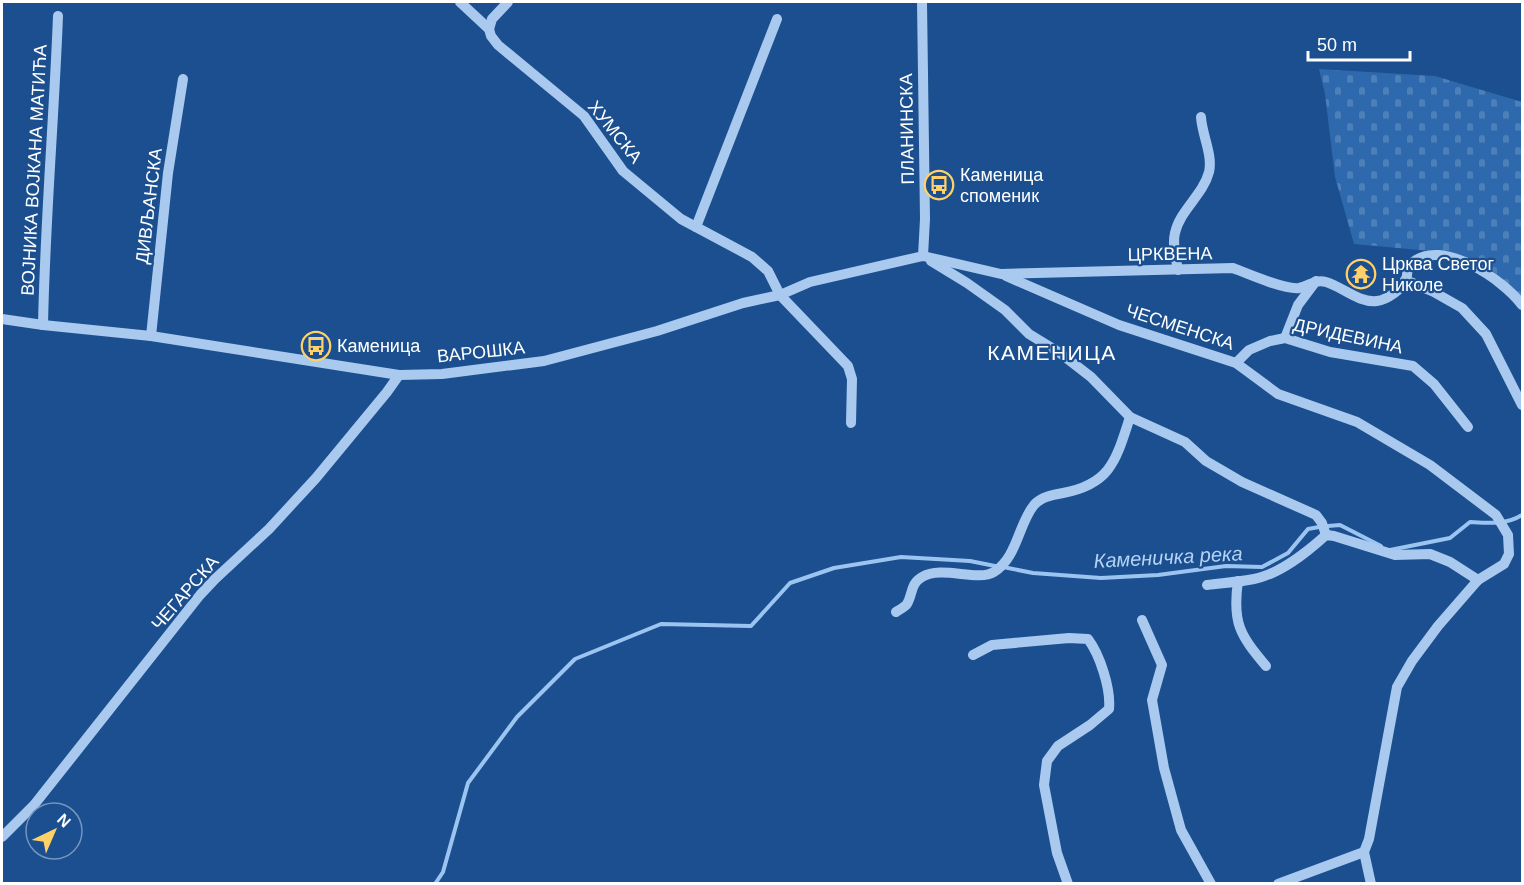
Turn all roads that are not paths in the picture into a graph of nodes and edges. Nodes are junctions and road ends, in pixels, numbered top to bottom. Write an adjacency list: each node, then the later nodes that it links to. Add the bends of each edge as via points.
1 (460, 2): 6 (street, ХУМСКА)
2 (508, 2): 6 (street)
3 (922, 2): 10 (street, ПЛАНИНСКА)
4 (58, 16): 18 (street, ВОЈНИКА ВОЈКАНА МАТИЋА)
5 (777, 19): 9 (street)
6 (489, 28): 9 (street, ХУМСКА, via 498,45 584,116 622,171)
7 (183, 79): 19 (street, ДИВЉАНСКА, via 168,173)
8 (1201, 117): 11 (street, via 1210,170 1175,232)
9 (696, 227): 15 (street, ХУМСКА, via 752,257 768,271)
10 (923, 256): 12 (street, ЦРКВЕНА); 15 (street, ЦРКВЕНА, via 810,282); 24 (street, via 1005,310 1029,334 1091,377)
11 (1178, 270): 12 (street, ЦРКВЕНА); 14 (street, ЦРКВЕНА, via 1233,268 1298,288)
12 (1001, 274): 21 (street, ЧЕСМЕНСКА, via 1119,324)
13 (1405, 280): 14 (street, ЦРКВЕНА, via 1393,294 1378,301 1363,300); 16 (street, ЦРКВЕНА, via 1408,267 1423,257 1464,260 1493,275); 23 (street, via 1462,308 1486,334)
14 (1316, 281): 20 (street, via 1298,305)
15 (780, 295): 22 (street, ВАРОШКА, via 544,362); 25 (street, ХУМСКА, via 848,366 852,379)
16 (1522, 305)
17 (2, 319): 18 (street, ВАРОШКА)
18 (43, 326): 19 (street, ВАРОШКА)
19 (151, 336): 22 (street, ВАРОШКА)
20 (1285, 338): 21 (street, ДРИДЕВИНА, via 1250,350); 26 (street, ДРИДЕВИНА, via 1330,352 1413,366 1434,384)
21 (1236, 363): 28 (street, ЧЕСМЕНСКА, via 1278,394 1357,422 1430,465 1496,515 1508,535 1509,554 1504,564)
22 (399, 375): 35 (street, ЧЕГАРСКА, via 316,478 200,595 34,805)
23 (1522, 405)
24 (1130, 417): 27 (street, via 1185,442 1206,461 1242,482 1316,515); 31 (street, via 1118,456 1103,478 1035,504 1009,556 993,573 936,572 922,577 912,586 906,605)
25 (851, 423)
26 (1468, 427)
27 (1326, 535): 28 (street, via 1395,555 1430,554); 29 (street, via 1281,568 1256,579)
28 (1478, 580): 36 (street, via 1438,626 1397,687)
29 (1238, 581): 30 (street); 34 (street, via 1235,605 1239,624 1245,641)
30 (1207, 585)
31 (896, 612)
32 (1142, 620): 38 (street, via 1162,665 1152,700 1164,768 1181,830)
33 (973, 655): 37 (street, via 992,645 1069,638 1088,639 1095,649 1110,698 1109,709 1058,746 1047,761 1044,785 1057,853)
34 (1266, 666)
35 (2, 837)
36 (1365, 852): 39 (street); 40 (street)
37 (1068, 884)
38 (1211, 884)
39 (1278, 884)
40 (1371, 884)

